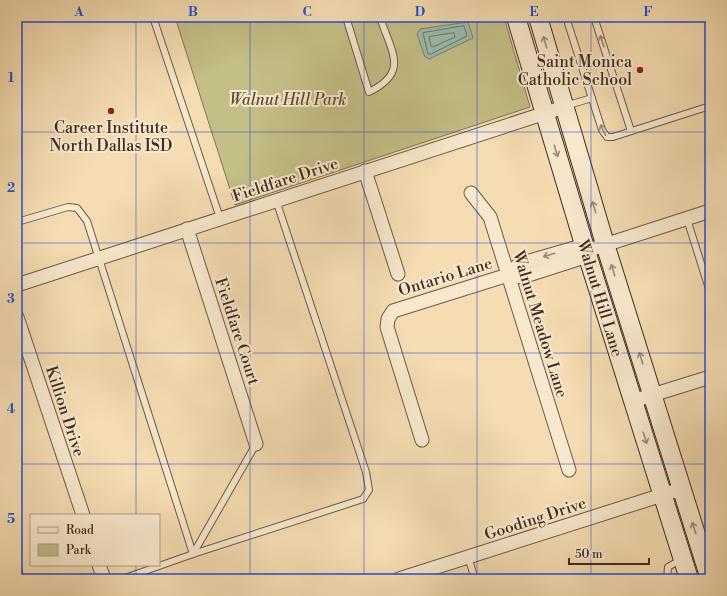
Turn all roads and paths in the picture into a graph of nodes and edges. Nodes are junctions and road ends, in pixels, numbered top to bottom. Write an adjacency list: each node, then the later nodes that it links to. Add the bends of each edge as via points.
1 (153, 17): 17 (lane)
2 (346, 17): 3 (lane, via 369,92 387,82 394,72 394,60)
3 (380, 17)
4 (538, 17): 10 (main road, Walnut Hill Lane, one-way to 4)
5 (566, 17): 8 (lane)
6 (594, 17): 12 (lane, one-way to 6)
7 (522, 19): 11 (main road, Walnut Hill Lane)
8 (592, 98): 10 (lane); 12 (lane, one-way to 8, via 613,137 603,134)
9 (710, 106): 12 (lane)
10 (564, 107): 11 (street, Fieldfare Drive); 21 (main road, Walnut Hill Lane, one-way to 10)
11 (545, 113): 13 (street, Fieldfare Drive); 22 (main road, Walnut Hill Lane, one-way to 22)
12 (631, 132)
13 (364, 171): 15 (street, Fieldfare Drive); 24 (street)
14 (471, 193): 25 (street, Walnut Meadow Lane, via 490,217)
15 (276, 200): 17 (street, Fieldfare Drive); 39 (lane, via 366,472 369,490 363,499)
16 (710, 211): 18 (street, Ontario Lane)
17 (220, 218): 20 (street, Fieldfare Drive)
18 (687, 218): 21 (street, Ontario Lane); 27 (lane)
19 (17, 222): 23 (lane, via 68,207 77,208 87,221)
20 (187, 229): 23 (street, Fieldfare Drive); 33 (street, Fieldfare Court)
21 (606, 244): 22 (street, Ontario Lane); 30 (main road, Walnut Hill Lane, one-way to 21)
22 (586, 251): 25 (street, Ontario Lane, via 582,258 522,277); 31 (main road, Walnut Hill Lane)
23 (98, 258): 26 (street, Fieldfare Drive); 39 (lane)
24 (398, 274)
25 (508, 275): 32 (street, Ontario Lane, via 393,311 388,319 387,327); 34 (street, Walnut Meadow Lane)
26 (17, 285)
27 (710, 292)
28 (17, 317): 37 (street, Killion Drive)
29 (710, 377): 30 (street)
30 (652, 396): 31 (street); 35 (main road, Walnut Hill Lane)
31 (633, 401): 36 (main road, Walnut Hill Lane, one-way to 36)
32 (422, 440)
33 (256, 444): 39 (lane)
34 (569, 470)
35 (681, 489): 36 (street, Gooding Drive); 38 (main road, Walnut Hill Lane, one-way to 35)
36 (662, 495): 40 (street, Gooding Drive); 41 (main road, Walnut Hill Lane)
37 (83, 514)
38 (706, 550): 41 (street); 53 (main road, Walnut Hill Lane)
39 (193, 554): 45 (lane)
40 (468, 557): 49 (street, Gooding Drive); 50 (lane)
41 (682, 559): 51 (lane, via 668,567); 52 (main road, Walnut Hill Lane)
42 (17, 566): 46 (lane)
43 (99, 566): 47 (street)
44 (159, 566): 48 (lane)
45 (160, 566)
46 (21, 579)
47 (104, 579)
48 (122, 579)
49 (399, 579)
50 (475, 579)
51 (667, 579)
52 (689, 579)
53 (710, 579)

